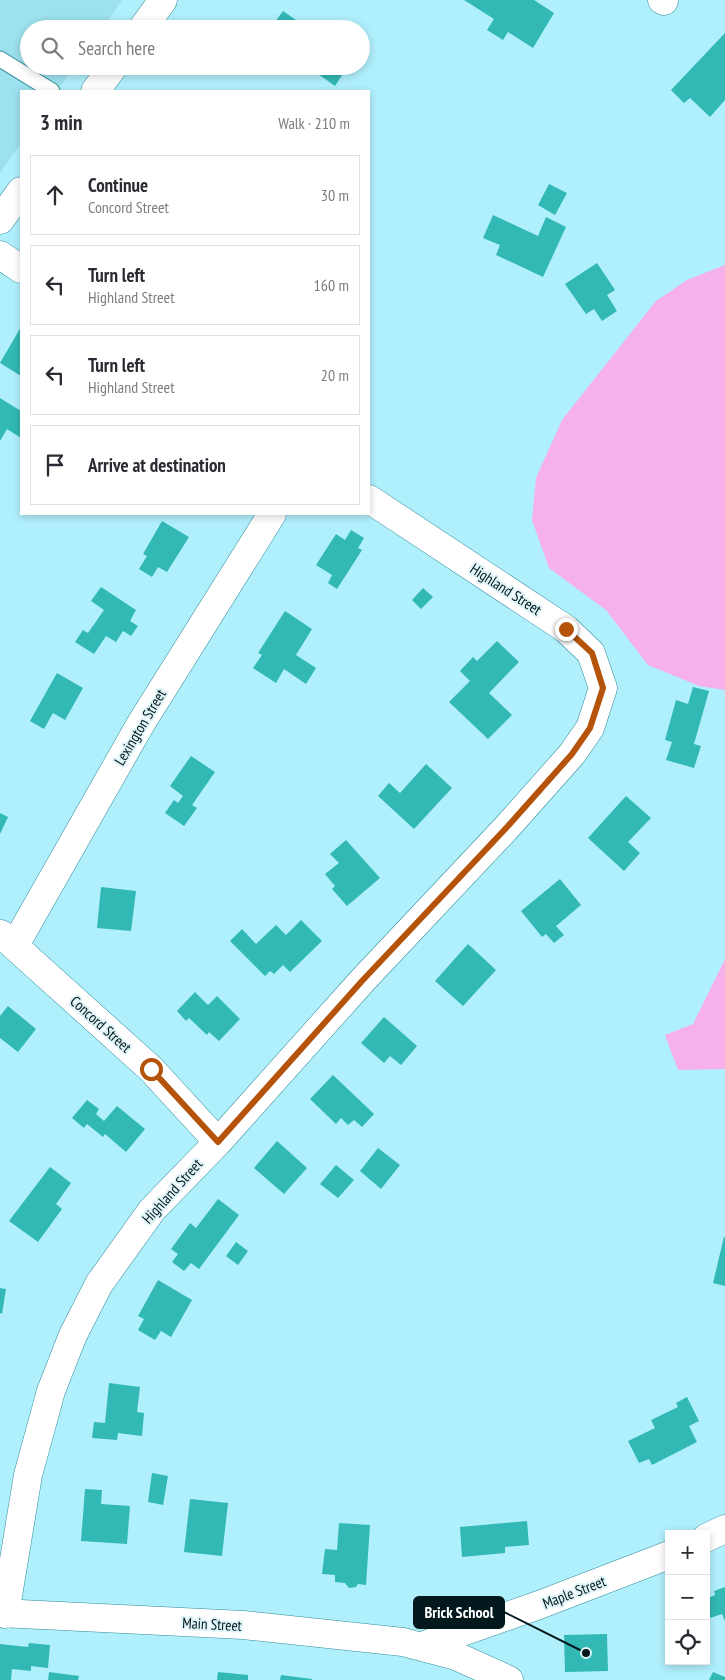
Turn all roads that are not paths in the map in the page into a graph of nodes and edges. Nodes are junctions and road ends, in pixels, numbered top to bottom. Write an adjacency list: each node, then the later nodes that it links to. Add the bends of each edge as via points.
1 (163, 0): 2 (street)
2 (149, 20)
3 (0, 59): 4 (lane)
4 (20, 71)
5 (26, 75): 7 (lane)
6 (107, 75): 8 (street)
7 (50, 90)
8 (96, 90)
9 (20, 192): 10 (street)
10 (0, 220)
11 (0, 255): 12 (street)
12 (20, 268)
13 (370, 500): 16 (street, Highland Street, via 566,629 592,653 603,688 590,728 572,754)
14 (271, 515): 15 (street, Lexington Street)
15 (7, 939): 16 (street, Concord Street, via 151,1069)
16 (218, 1142): 20 (street, Highland Street, via 152,1210 100,1284 72,1335 28,1475)
17 (725, 1529): 18 (street)
18 (710, 1536)
19 (665, 1557): 21 (street, Maple Street)
20 (3, 1613): 21 (street, Main Street, via 243,1625)
21 (422, 1646): 22 (street, Main Street, via 456,1656)
22 (509, 1680)

